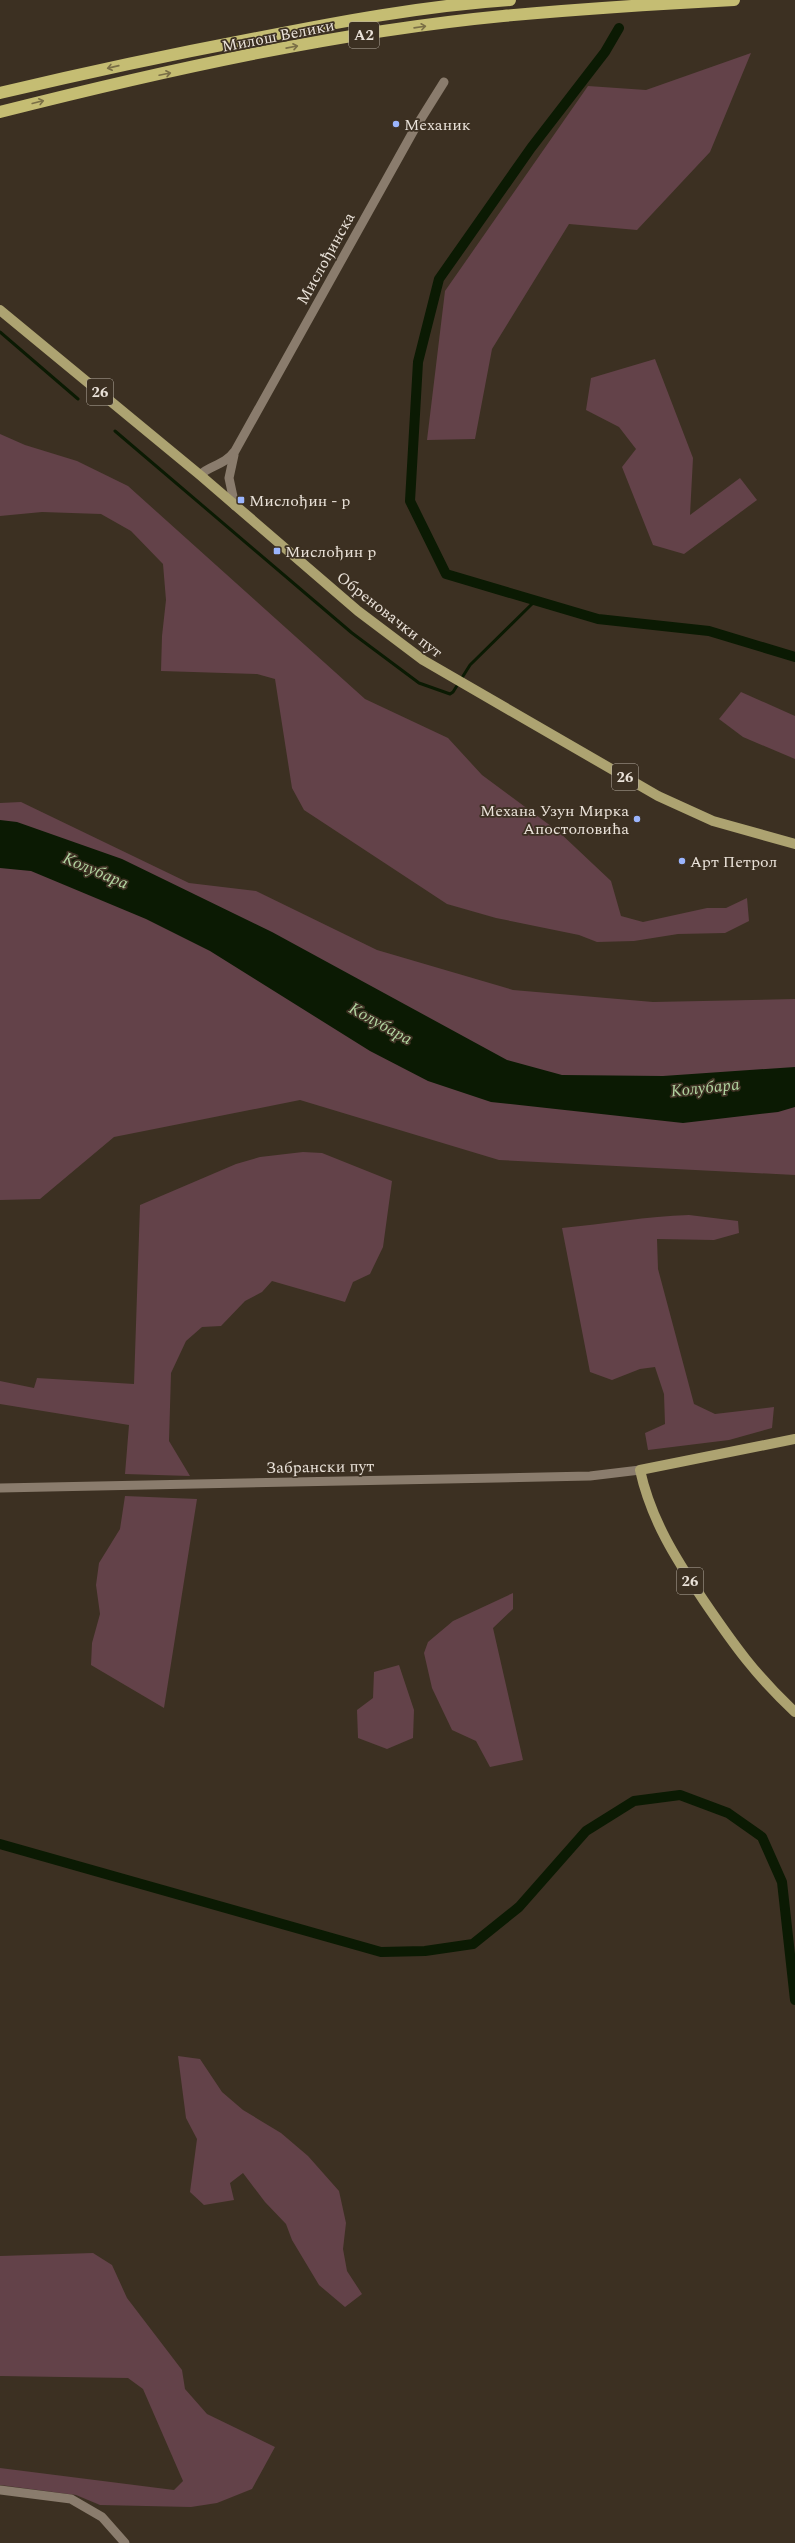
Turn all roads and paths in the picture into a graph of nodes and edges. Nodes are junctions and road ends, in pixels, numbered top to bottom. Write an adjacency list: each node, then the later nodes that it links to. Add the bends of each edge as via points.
1 (510, 0): 4 (highway, Милош Велики / A2, one-way to 4, via 372,15 132,62)
2 (734, 0): 5 (highway, Милош Велики / A2, one-way to 2, via 234,58 364,35 502,16)
3 (444, 82): 7 (street, Мислођинска, via 410,136)
4 (0, 93)
5 (0, 112)
6 (0, 310): 8 (main road, Обреновачки пут / 26)
7 (235, 451): 8 (street, Мислођинска, via 224,463); 9 (street, Мислођинска, via 229,478)
8 (200, 475): 9 (main road, Обреновачки пут / 26)
9 (235, 506): 10 (main road, Обреновачки пут / 26, via 358,612 411,652 465,686 645,789 689,811 732,828)
10 (795, 844)
11 (795, 1439): 12 (main road)
12 (640, 1470): 13 (street, Забрански пут, via 590,1476); 14 (main road, 26, via 646,1495 677,1562 746,1662)
13 (0, 1488)
14 (795, 1712)
15 (0, 2490): 16 (street, via 71,2499 102,2517)
16 (125, 2543)

